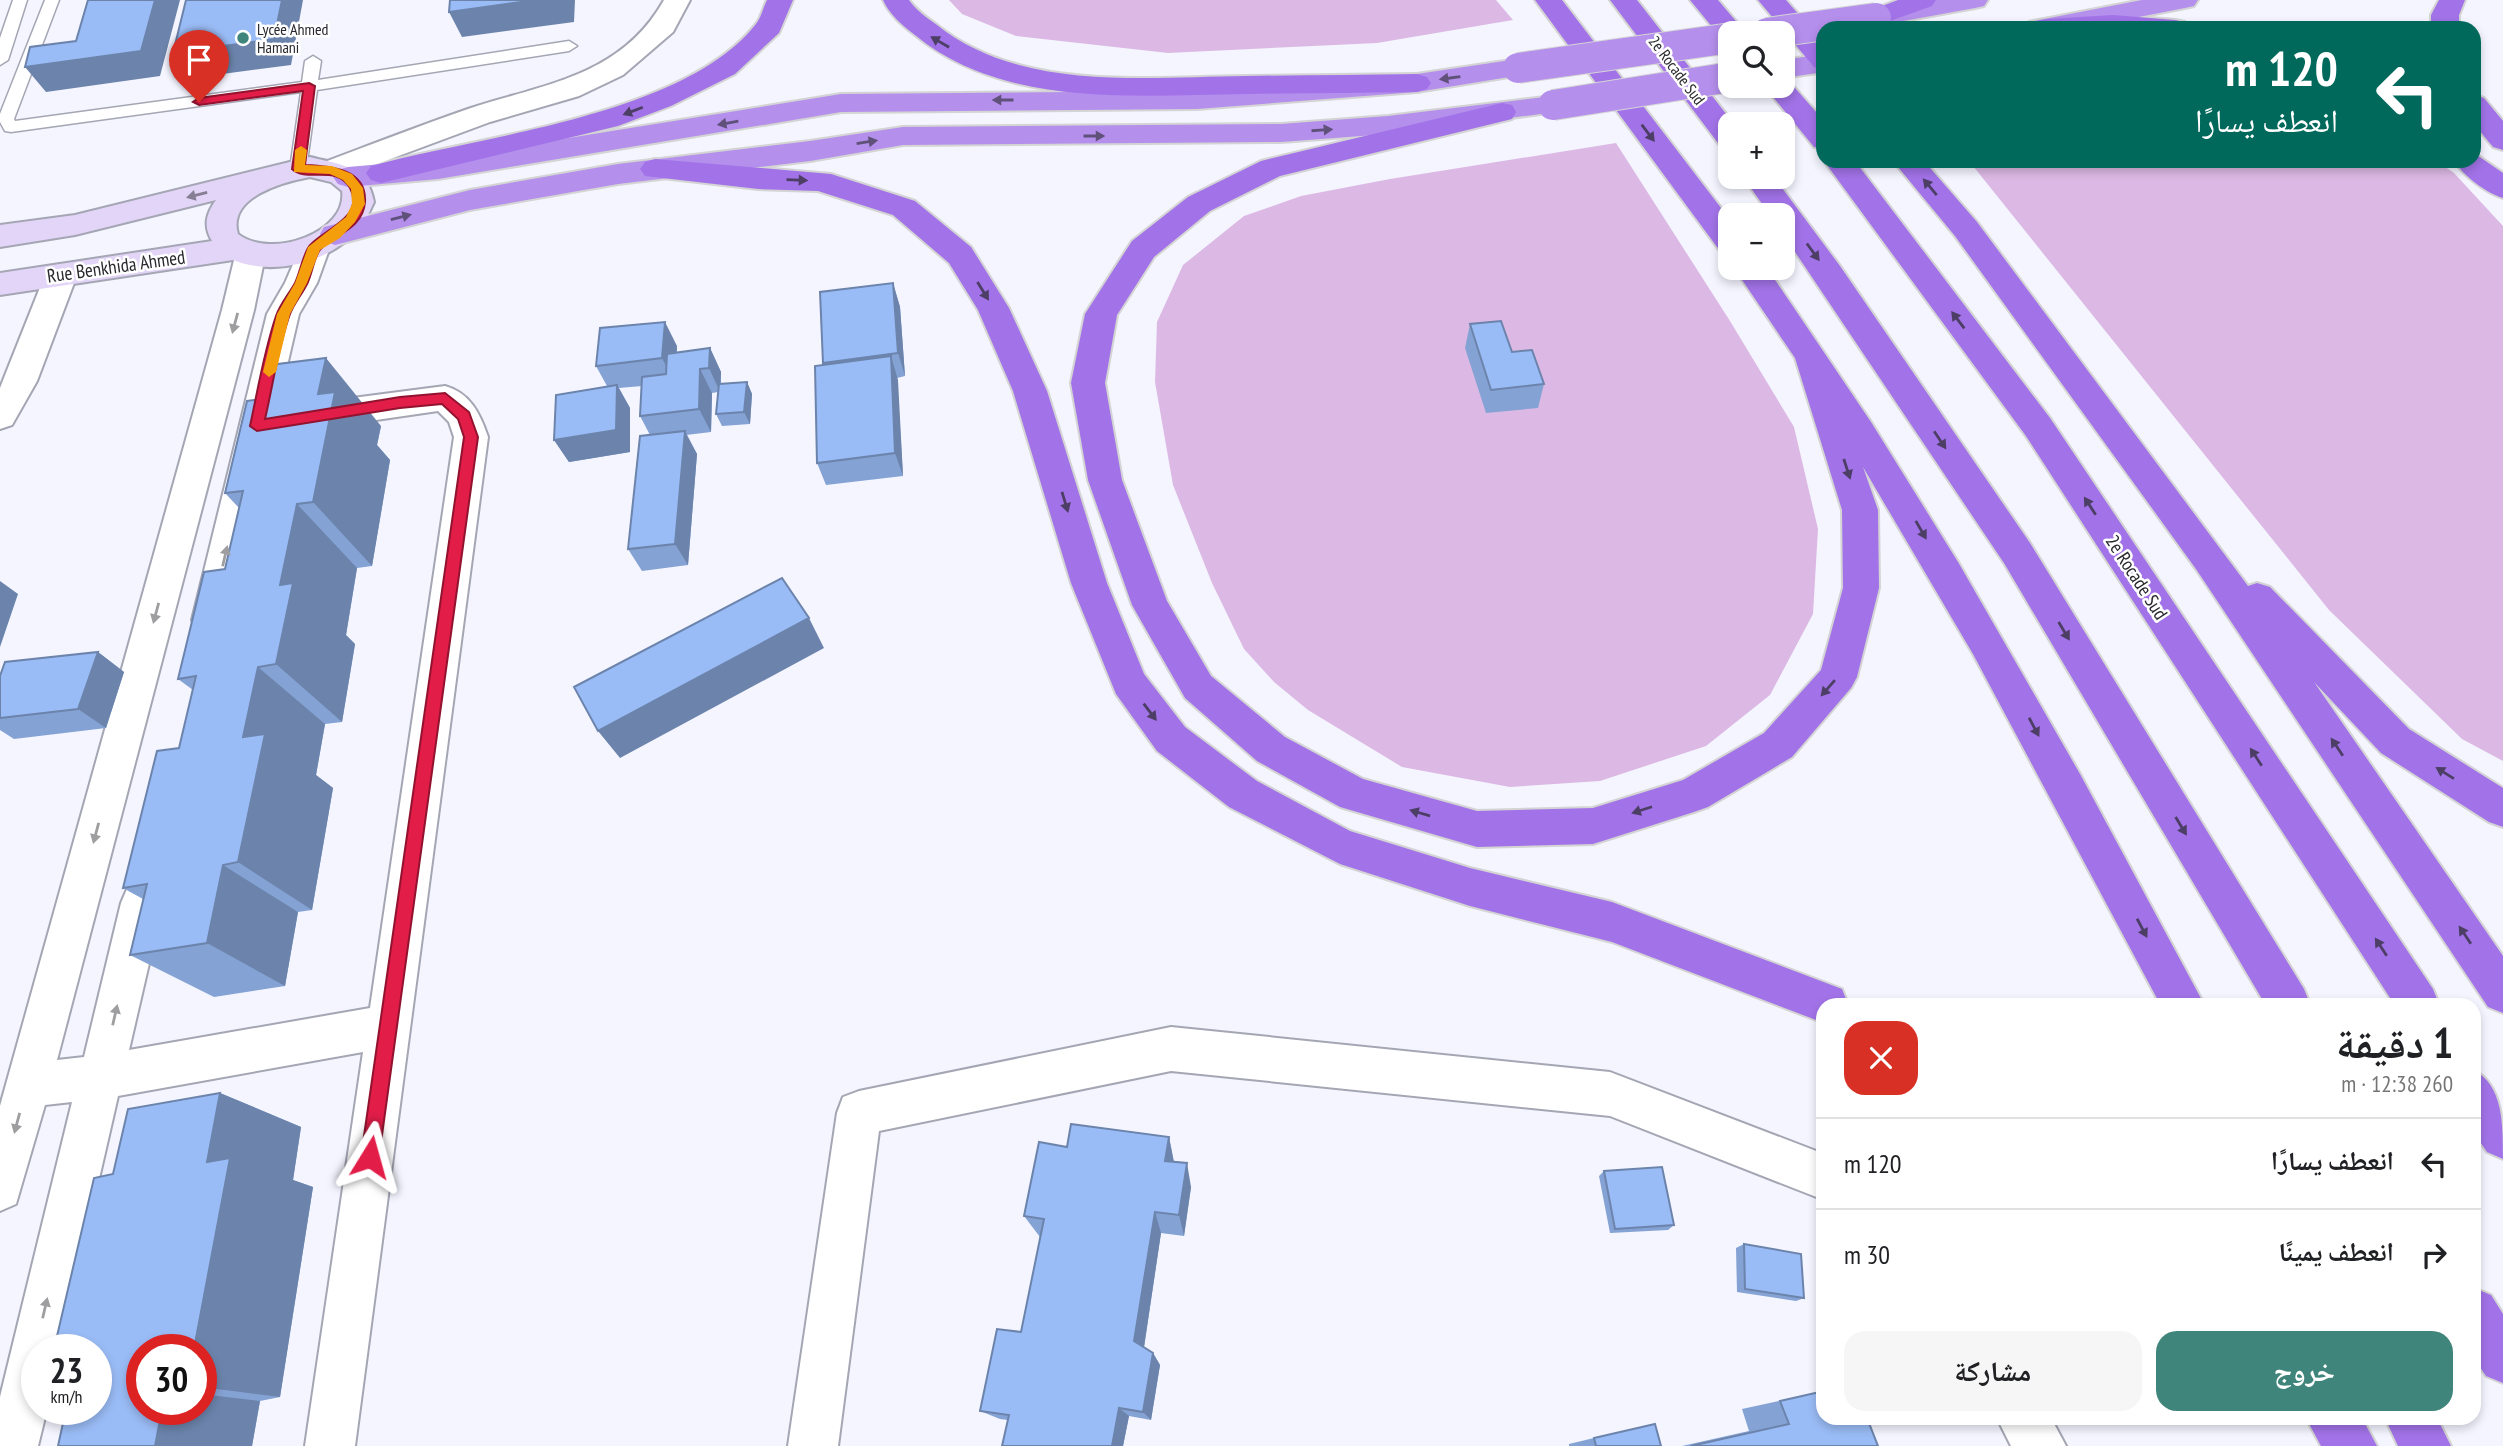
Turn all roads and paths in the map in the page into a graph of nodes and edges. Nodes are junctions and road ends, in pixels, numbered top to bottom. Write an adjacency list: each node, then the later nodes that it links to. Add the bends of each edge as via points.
1 (20, 0): 24 (lane)
2 (52, 0): 30 (lane, via 13,97 6,119 11,127)
3 (677, 0): 42 (street, via 663,26 613,69 569,90 480,115)
4 (780, 0): 43 (highway, one-way to 43, via 769,27 724,68 661,100 618,117)
5 (896, 0): 29 (highway, one-way to 5, via 1169,86 1034,77 972,61 927,35)
6 (1548, 0): 47 (highway, one-way to 47)
7 (1623, 0): 34 (highway, 2e Rocade Sud)
8 (1703, 0): 15 (highway)
9 (1772, 0): 23 (highway)
10 (1923, 0): 14 (highway)
11 (1975, 0): 14 (highway)
12 (2185, 0): 17 (highway)
13 (2452, 0): 18 (highway)
14 (1876, 18): 16 (highway, bridge)
15 (1721, 21)
16 (1854, 21)
17 (2075, 21)
18 (2445, 21)
19 (1816, 26): 20 (highway, bridge)
20 (1795, 29)
21 (1718, 40): 29 (highway, one-way to 29, bridge)
22 (569, 46): 30 (lane)
23 (1816, 52)
24 (0, 60)
25 (313, 61): 30 (lane)
26 (1816, 63): 27 (highway)
27 (1795, 67)
28 (1718, 79): 32 (highway, bridge)
29 (1417, 83): 43 (highway, one-way to 43, via 1197,100 841,103 438,169)
30 (309, 86): 40 (lane)
31 (1788, 98): 35 (highway)
32 (1502, 111): 41 (highway, one-way to 32, via 903,136 1282,133); 55 (highway, one-way to 32, via 1860,510 1861,587 1838,677 1778,745 1694,794 1593,826 1477,829 1354,794 1271,749 1198,687 1150,605 1105,480 1088,383 1101,314 1143,249 1199,204 1271,167)
33 (2481, 113): 36 (highway)
34 (1718, 123)
35 (1816, 131)
36 (2503, 140)
37 (1844, 168): 64 (highway, 2e Rocade Sud, one-way to 37, via 2038,427)
38 (1914, 168): 48 (highway, one-way to 38)
39 (2478, 168): 45 (highway)
40 (298, 169): 42 (main road); 44 (main road)
41 (655, 169): 50 (highway, one-way to 41, via 470,200); 65 (highway, one-way to 65, via 820,181 904,208 960,255 993,308 1030,390 1089,583 1129,683 1171,739 1242,794 1340,846 1470,887 1612,922)
42 (340, 173): 43 (highway); 50 (main road, via 357,188 359,204 351,219)
43 (381, 173)
44 (263, 179): 49 (main road, one-way to 49, via 75,225); 51 (main road, via 242,191 220,221 222,238)
45 (2503, 188)
46 (1767, 189): 63 (highway, one-way to 63, via 2017,553)
47 (1718, 226)
48 (1966, 229): 59 (highway, one-way to 48, via 2395,741 2239,579); 61 (highway, one-way to 48, via 2209,559)
49 (0, 236)
50 (325, 241): 51 (main road, via 273,258); 57 (street, via 283,314)
51 (242, 253): 52 (main road, Rue Benkhida Ahmed); 68 (street, one-way to 68, via 238,310)
52 (61, 275): 54 (main road, Rue Benkhida Ahmed); 56 (street, via 21,381)
53 (1758, 280): 55 (highway)
54 (0, 284)
55 (1811, 357): 62 (highway, one-way to 62, via 1999,664)
56 (0, 416)
57 (257, 426): 58 (street, one-way to 57); 66 (street, via 445,398 464,416 471,437)
58 (201, 656)
59 (2503, 809)
60 (149, 874): 67 (street, one-way to 60)
61 (2503, 992)
62 (2180, 998)
63 (2285, 998)
64 (2414, 998)
65 (1816, 1000)
66 (388, 1026): 67 (street); 79 (street)
67 (100, 1077): 68 (street); 78 (street, one-way to 67)
68 (27, 1085): 72 (street, one-way to 72)
69 (2481, 1103): 70 (highway)
70 (2503, 1136)
71 (1816, 1174): 80 (street, via 1610,1094 1171,1049 859,1112)
72 (0, 1188)
73 (2481, 1323): 74 (highway)
74 (2503, 1359)
75 (2027, 1425): 81 (street)
76 (2336, 1425): 82 (highway)
77 (2414, 1425): 83 (highway)
78 (13, 1446)
79 (330, 1446)
80 (813, 1446)
81 (2041, 1446)
82 (2352, 1446)
83 (2426, 1446)

